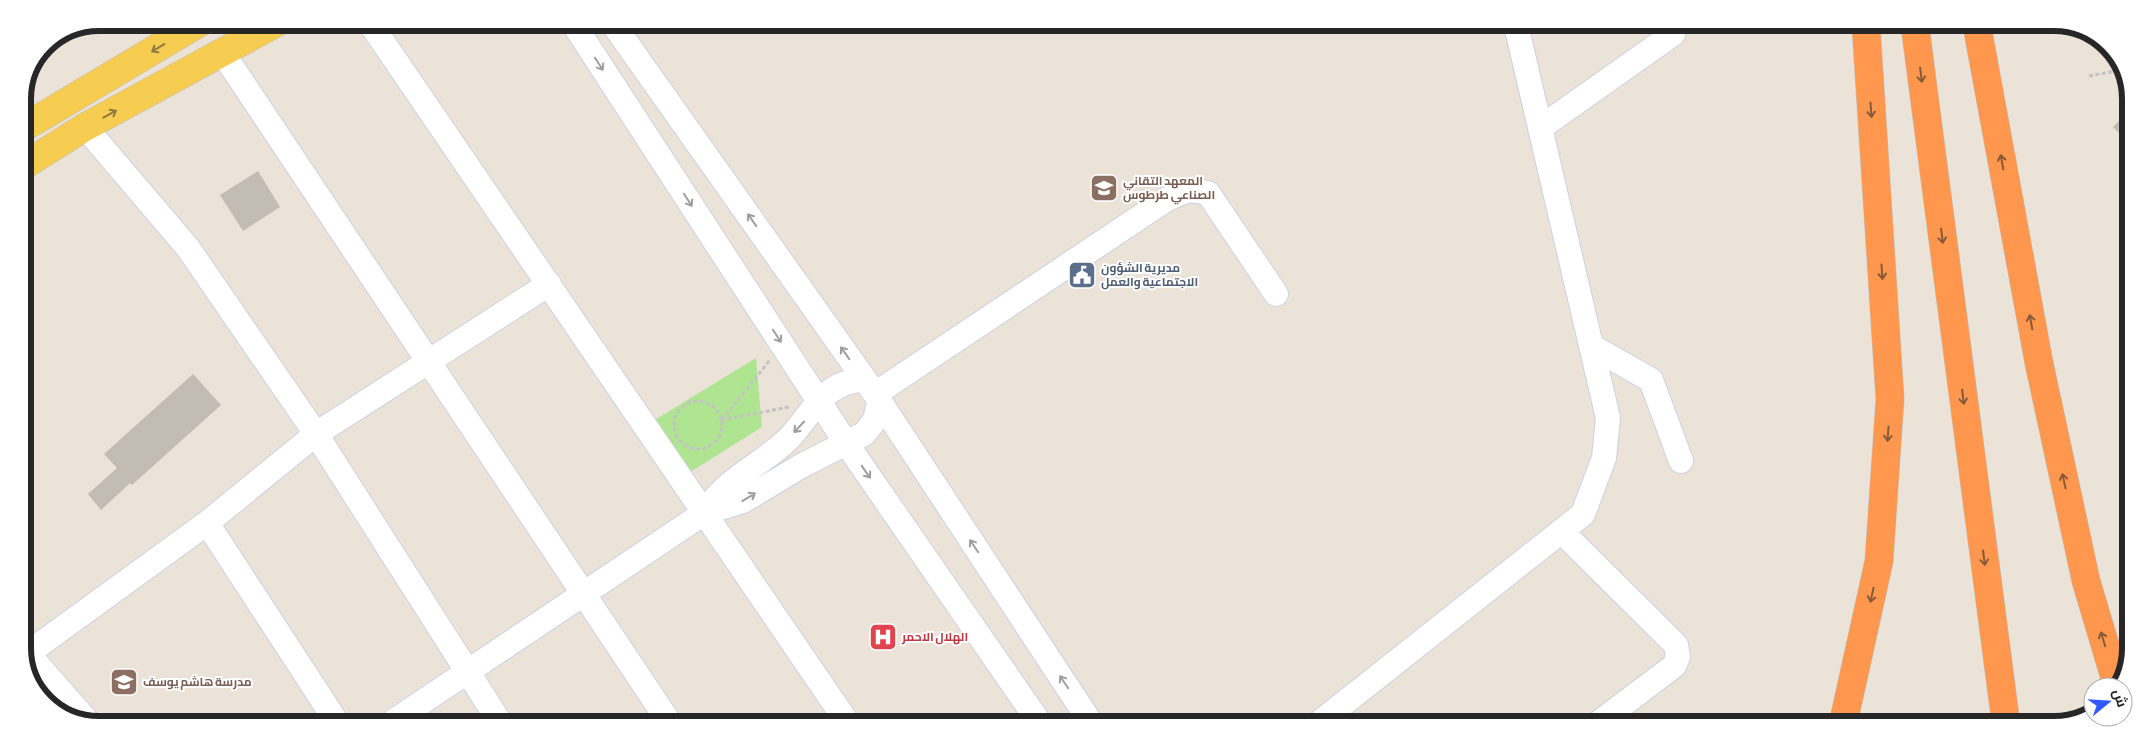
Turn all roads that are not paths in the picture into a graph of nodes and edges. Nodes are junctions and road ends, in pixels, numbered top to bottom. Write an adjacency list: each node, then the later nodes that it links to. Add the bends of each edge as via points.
1 (186, 31): 12 (main road, one-way to 12)
2 (261, 31): 11 (main road)
3 (375, 31): 16 (street)
4 (577, 31): 21 (street, one-way to 21)
5 (618, 31): 20 (street, one-way to 5)
6 (1517, 31): 14 (street)
7 (1866, 31): 43 (highway, one-way to 43, via 1890,399 1879,561)
8 (1916, 31): 44 (highway, one-way to 44)
9 (1978, 31): 32 (highway, one-way to 9, via 2086,581 2043,382)
10 (1673, 34): 14 (street)
11 (222, 52): 13 (main road, one-way to 11); 19 (street)
12 (31, 123)
13 (85, 127): 15 (main road); 22 (street, via 188,248)
14 (1540, 128): 18 (street)
15 (31, 161)
16 (549, 284): 19 (street); 25 (street)
17 (1276, 294): 20 (street, via 1208,193 1189,190 1167,199)
18 (1591, 346): 24 (street, via 1651,380); 27 (street, via 1608,418 1604,458 1583,514)
19 (429, 362): 22 (street); 28 (street)
20 (872, 392): 21 (street, via 842,384); 23 (street, via 878,411 870,427); 40 (street, one-way to 20)
21 (819, 401): 23 (street); 25 (street, one-way to 25, via 784,443 730,481)
22 (316, 434): 26 (street); 31 (street)
23 (846, 443): 25 (street, one-way to 23, via 743,501); 39 (street, one-way to 39)
24 (1681, 460)
25 (704, 513): 28 (street); 38 (street)
26 (207, 523): 29 (street); 34 (street)
27 (1561, 531): 41 (street); 42 (street, via 1676,645 1678,657 1674,666)
28 (584, 594): 31 (street); 37 (street)
29 (31, 648)
30 (33, 661): 33 (street)
31 (467, 672): 35 (street); 36 (street)
32 (2115, 677)
33 (80, 713)
34 (333, 716)
35 (401, 716)
36 (496, 716)
37 (665, 716)
38 (843, 716)
39 (1035, 716)
40 (1087, 716)
41 (1328, 716)
42 (1608, 716)
43 (1845, 716)
44 (2005, 716)

